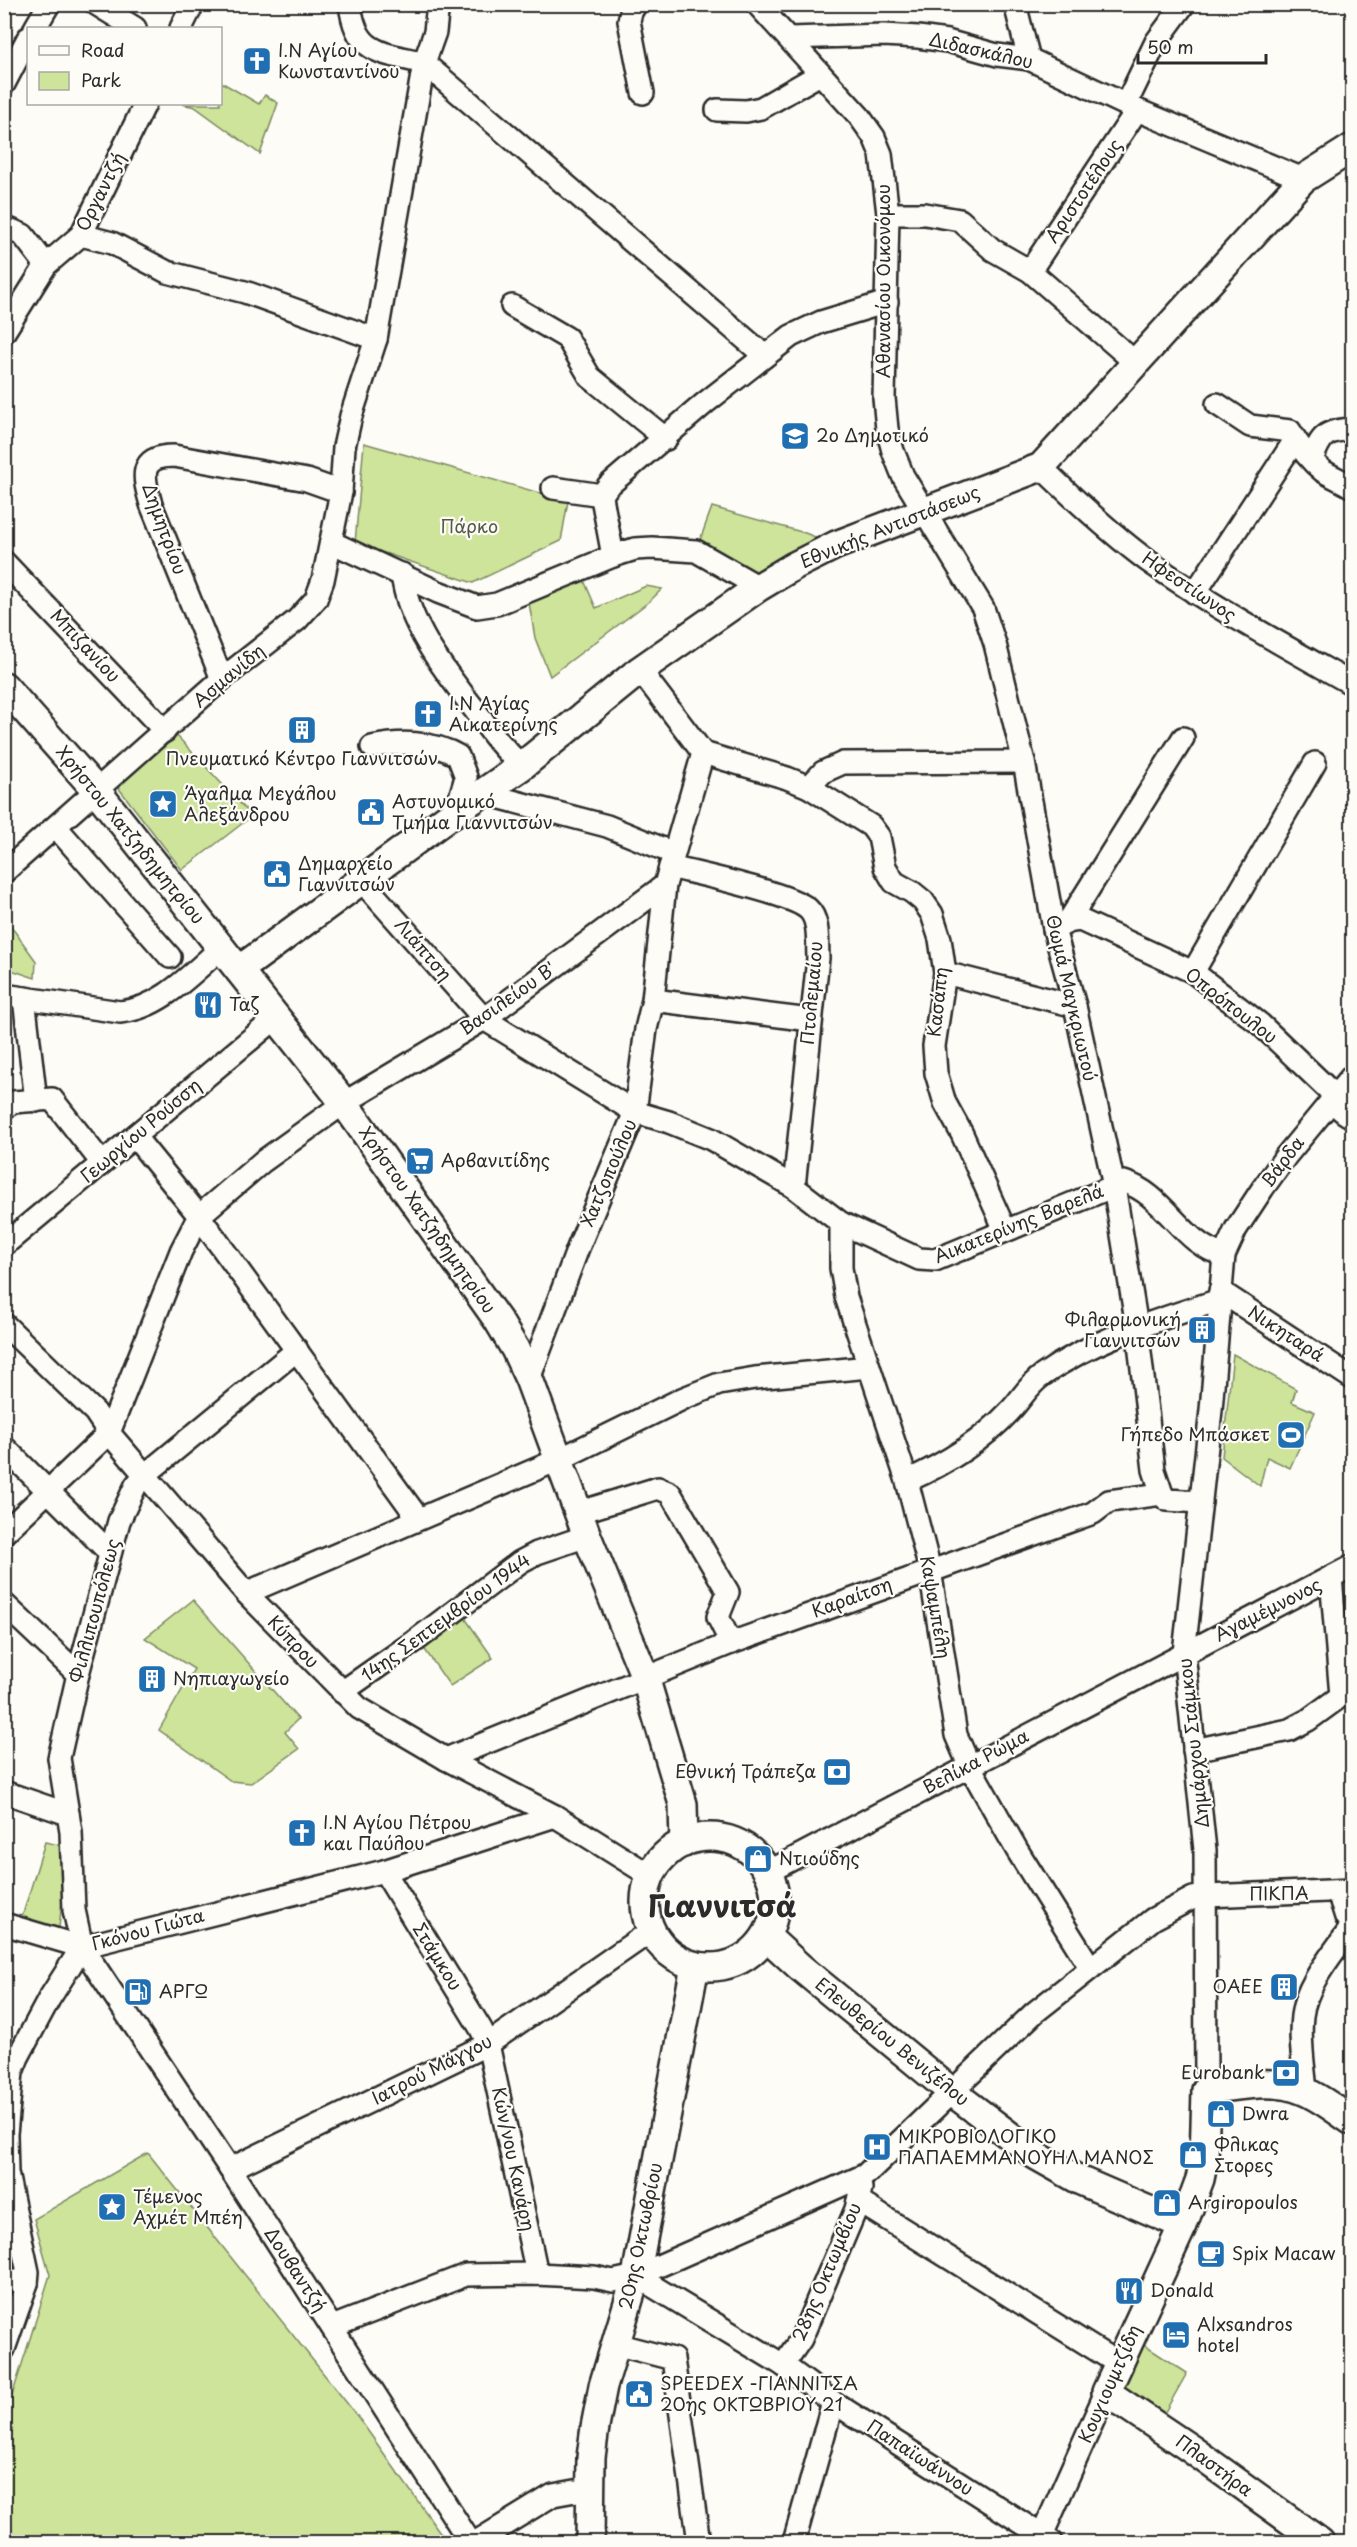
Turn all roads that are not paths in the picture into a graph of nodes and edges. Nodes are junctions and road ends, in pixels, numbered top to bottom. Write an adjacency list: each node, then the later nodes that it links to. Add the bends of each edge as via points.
1 (49, 4): 10 (street)
2 (96, 4): 11 (street)
3 (193, 4): 12 (street)
4 (350, 4): 16 (street, via 353,26 362,42 382,52)
5 (438, 4): 16 (street, Ασμανίδη, via 435,32)
6 (636, 4): 19 (street, via 629,21)
7 (757, 4): 13 (street)
8 (1015, 4): 15 (street)
9 (1184, 4): 21 (street, Αριστοτέλους, via 1156,42)
10 (36, 27)
11 (133, 27)
12 (182, 27)
13 (790, 38): 15 (street, Διδασκάλου, via 918,37); 17 (street, Αθανασίου Οικονόμου)
14 (27, 40): 18 (street)
15 (1029, 59): 21 (street, Διδασκάλου)
16 (424, 63): 33 (street, Ασμανίδη); 34 (street)
17 (819, 74): 22 (street, via 761,108); 25 (street, Αθανασίου Οικονόμου, via 874,137 882,163)
18 (4, 84)
19 (643, 93)
20 (145, 105): 27 (street, Οργαντζή)
21 (1132, 107): 24 (street, Διδασκάλου); 29 (street, Αριστοτέλους)
22 (717, 110)
23 (1353, 148): 24 (main road, Εθνικής Αντιστάσεως)
24 (1303, 179): 35 (main road, Εθνικής Αντιστάσεως)
25 (888, 214): 29 (street, via 925,214 960,220 993,250); 30 (street, Αθανασίου Οικονόμου)
26 (4, 227): 28 (street, via 23,235)
27 (81, 236): 28 (street, Οργαντζή); 33 (street, via 112,243 167,272 245,292)
28 (46, 265): 32 (street, Οργαντζή)
29 (1030, 271): 35 (street)
30 (887, 302): 34 (street, via 821,322 791,336); 46 (street, Αθανασίου Οικονόμου, via 887,429 903,476)
31 (512, 306): 38 (street, via 567,338 590,377)
32 (4, 332)
33 (376, 339): 44 (street, Ασμανίδη, via 348,426)
34 (765, 356): 38 (street)
35 (1136, 363): 41 (main road, Εθνικής Αντιστάσεως)
36 (1217, 404): 39 (street, via 1250,426 1290,430)
37 (1353, 429): 40 (street, via 1334,430 1324,436)
38 (666, 438): 45 (street)
39 (1296, 440): 40 (street); 52 (street)
40 (1312, 460): 42 (street, via 1323,471)
41 (1041, 468): 46 (main road, Εθνικής Αντιστάσεως); 52 (street, Ηφεστίωνος, via 1090,514)
42 (1353, 487)
43 (553, 488): 45 (street)
44 (341, 492): 47 (street, Ασμανίδη); 54 (street, Δημητρίου, via 307,480 174,456 155,458 147,465 145,484 151,504)
45 (602, 495): 48 (street)
46 (923, 512): 51 (main road, Εθνικής Αντιστάσεως, via 836,545); 61 (street, Θωμά Μαγκριωτού, via 983,608)
47 (331, 543): 50 (street); 54 (street, Ασμανίδη, via 323,580 309,609)
48 (613, 556): 50 (street, via 497,604 477,607); 51 (street, via 635,549 696,551)
49 (4, 562): 57 (street, Μπιζανίου)
50 (402, 574): 63 (street, via 410,607 440,664 501,748)
51 (759, 587): 53 (main road, Εθνικής Αντιστάσεως)
52 (1195, 592): 55 (street, Ηφεστίωνος)
53 (640, 670): 60 (street); 63 (main road, Εθνικής Αντιστάσεως)
54 (222, 680): 57 (street, Ασμανίδη)
55 (1353, 684)
56 (4, 686): 65 (main road, Χρήστου Χατζηδημητρίου)
57 (165, 731): 65 (street, Ασμανίδη)
58 (1183, 738): 72 (street)
59 (372, 747): 67 (street, via 397,742 458,756 466,777)
60 (703, 753): 64 (street, Κασάπη); 69 (street)
61 (1024, 762): 64 (street, via 843,763 823,772); 72 (street, Θωμά Μαγκριωτού)
62 (1315, 763): 76 (street)
63 (522, 766): 66 (main road, Εθνικής Αντιστάσεως)
64 (808, 787): 77 (street, Κασάπη, via 877,831 885,867 894,882 912,892 932,914)
65 (96, 790): 68 (street, Ασμανίδη); 73 (main road, Χρήστου Χατζηδημητρίου)
66 (482, 793): 67 (main road, Εθνικής Αντιστάσεως); 69 (street, Πτολεμαίου, via 607,826)
67 (456, 811): 71 (main road, Εθνικής Αντιστάσεως)
68 (56, 827): 70 (street, Ασμανίδη); 74 (street)
69 (669, 868): 79 (street, Χατζοπούλου); 82 (street, Βασιλείου Β'); 83 (street, Πτολεμαίου, via 788,898 808,909 817,931 818,958)
70 (4, 873)
71 (362, 881): 75 (main road, Εθνικής Αντιστάσεως); 82 (street, Λιάπτση)
72 (1061, 926): 76 (street, Οπρόπουλου, via 1080,920); 80 (street, Θωμά Μαγκριωτού)
73 (221, 948): 75 (main road, Χρήστου Χατζηδημητρίου); 78 (street, via 155,1002 136,1011)
74 (170, 957)
75 (239, 970): 81 (main road, Χρήστου Χατζηδημητρίου)
76 (1194, 972): 85 (street, Οπρόπουλου, via 1260,1024 1329,1090)
77 (945, 973): 80 (street); 97 (street, Κασάπη, via 934,1046 936,1073 945,1103)
78 (14, 996): 86 (street)
79 (653, 1000): 83 (street); 89 (street, Χατζοπούλου)
80 (1075, 1006): 93 (street, Θωμά Μαγκριωτού)
81 (276, 1018): 87 (main road, Χρήστου Χατζηδημητρίου); 91 (street, Γεωργίου Ρούσση)
82 (484, 1019): 87 (street, Βασιλείου Β'); 89 (street, Αικατερίνης Βαρελά)
83 (810, 1020): 94 (street, Πτολεμαίου)
84 (1353, 1076): 85 (street, Βάρδα)
85 (1332, 1099): 90 (street, Οπρόπουλου, via 1344,1114); 99 (street, Βάρδα, via 1263,1188)
86 (36, 1101): 88 (street, via 13,1102); 92 (street, via 52,1099)
87 (344, 1103): 95 (street, Βασιλείου Β', via 262,1162); 106 (main road, Χρήστου Χατζηδημητρίου, via 499,1322)
88 (4, 1108)
89 (634, 1112): 94 (street, Αικατερίνης Βαρελά, via 711,1139); 106 (street, Χατζοπούλου)
90 (1353, 1117)
91 (135, 1137): 92 (street, Γεωργίου Ρούσση); 95 (street)
92 (102, 1163): 98 (street, Γεωργίου Ρούσση)
93 (1114, 1186): 97 (street, Αικατερίνης Βαρελά); 99 (street, via 1124,1182 1135,1186 1203,1248); 102 (street, Θωμά Μαγκριωτού)
94 (794, 1187): 96 (street, Αικατερίνης Βαρελά)
95 (200, 1216): 103 (street); 107 (street, via 181,1251)
96 (841, 1223): 97 (street, Αικατερίνης Βαρελά, via 929,1261); 104 (street, Καψαμπέλη, via 841,1268 846,1297)
97 (1005, 1230)
98 (4, 1245)
99 (1224, 1254): 100 (street, Δημάρχου Στάμκου)
100 (1220, 1292): 102 (street, via 1219,1300); 105 (street, Νικηταρά); 114 (street, Δημάρχου Στάμκου)
101 (4, 1324): 107 (street, Κύπρου, via 96,1412)
102 (1137, 1327): 111 (street, via 1043,1375 972,1445 939,1467); 113 (street, Θωμά Μαγκριωτού, via 1154,1470)
103 (297, 1350): 110 (street, Φιλλιπουπόλεως); 115 (street)
104 (869, 1366): 109 (street, via 719,1384); 111 (street, Καψαμπέλη)
105 (1353, 1378)
106 (529, 1379): 109 (main road, Χρήστου Χατζηδημητρίου)
107 (109, 1433): 110 (street, Κύπρου); 112 (street)
108 (4, 1447): 112 (street)
109 (560, 1459): 115 (street); 116 (main road, Χρήστου Χατζηδημητρίου)
110 (146, 1474): 118 (street, Φιλλιπουπόλεως, via 125,1506); 122 (street, Κύπρου)
111 (907, 1481): 120 (street, Καψαμπέλη)
112 (50, 1491): 117 (street); 118 (street)
113 (1164, 1497): 114 (street, Καραίτση); 120 (street, Καραίτση, via 1109,1501 1093,1513)
114 (1201, 1502): 125 (street, Δημάρχου Στάμκου)
115 (418, 1518): 122 (street)
116 (583, 1524): 124 (street, 14ης Σεπτεμβρίου 1944, via 658,1488 670,1493 729,1592 718,1617); 127 (main road, Χρήστου Χατζηδημητρίου); 128 (street, 14ης Σεπτεμβρίου 1944, via 520,1562)
117 (4, 1533)
118 (110, 1553): 126 (street, Φιλλιπουπόλεως)
119 (1353, 1566): 121 (street, Αγαμέμνονος)
120 (930, 1570): 124 (street, Καραίτση); 132 (street, Καψαμπέλη, via 956,1735)
121 (1330, 1577): 125 (street, Αγαμέμνονος); 129 (street)
122 (246, 1593): 128 (street, Κύπρου)
123 (4, 1604): 126 (street)
124 (731, 1643): 127 (street, Καραίτση)
125 (1184, 1653): 130 (street, Δημάρχου Στάμκου); 132 (street, Βελίκα Ρώμα)
126 (78, 1674): 134 (street, Φιλλιπουπόλεως, via 59,1758)
127 (645, 1677): 131 (street, Καραίτση); 136 (main road, Χρήστου Χατζηδημητρίου, via 683,1804)
128 (342, 1692): 131 (street, Κύπρου, via 375,1719)
129 (1347, 1695): 130 (street, via 1289,1730)
130 (1194, 1750): 141 (street, Δημάρχου Στάμκου)
131 (446, 1759): 135 (street, Κύπρου)
132 (969, 1765): 138 (street, Βελίκα Ρώμα); 148 (street, Καψαμπέλη)
133 (4, 1792): 134 (street)
134 (68, 1814): 146 (street, Φιλλιπουπόλεως, via 74,1911)
135 (555, 1816): 137 (street, Γκόνου Γιώτα); 139 (street, Κύπρου)
136 (684, 1843): 138 (main road, via 697,1838 726,1839 752,1852); 139 (main road, via 665,1855)
137 (384, 1871): 146 (street, Γκόνου Γιώτα); 149 (street, Στάμκου)
138 (768, 1872): 145 (main road, via 775,1904)
139 (651, 1876): 144 (main road, via 645,1903)
140 (1345, 1891): 141 (street, ΠΙΚΠΑ); 143 (street, via 1347,1917)
141 (1206, 1896): 148 (street, ΠΙΚΠΑ, via 1193,1898 1153,1919); 151 (street, Δημάρχου Στάμκου)
142 (4, 1924): 146 (street)
143 (1353, 1926): 152 (street, via 1306,2001 1301,2034)
144 (651, 1930): 147 (main road, via 665,1950); 149 (street, Ιατρού Μάγγου)
145 (766, 1936): 147 (main road, via 735,1962 711,1968); 153 (main road, Ελευθερίου Βενιζέλου)
146 (82, 1947): 150 (street, Γκόνου Γιώτα); 155 (street, Δουβαντζή)
147 (695, 1966): 161 (main road, 20ης Οκτωβρίου)
148 (1090, 1968): 153 (street, ΠΙΚΠΑ, via 1027,2019)
149 (488, 2044): 155 (street, Ιατρού Μάγγου); 160 (street, Κών/νου Κανάρη)
150 (8, 2072): 156 (street, Γκόνου Γιώτα)
151 (1206, 2090): 152 (main road, via 1276,2084); 159 (main road, Κουγιουμτζίδη, via 1204,2160)
152 (1306, 2091): 154 (main road)
153 (952, 2092): 157 (street, ΠΙΚΠΑ); 159 (main road, Ελευθερίου Βενιζέλου, via 1035,2155 1081,2181)
154 (1353, 2121)
155 (230, 2169): 164 (street, Δουβαντζή)
156 (6, 2173): 163 (street, Γκόνου Γιώτα, via 26,2261)
157 (865, 2175): 158 (street, 28ης Οκτωμβίου); 161 (street)
158 (858, 2201): 167 (street); 168 (street, 28ης Οκτωμβίου, via 801,2339)
159 (1182, 2225): 167 (main road, Κουγιουμτζίδη)
160 (537, 2274): 161 (street, via 613,2281); 164 (street, via 466,2275)
161 (636, 2276): 165 (main road, 20ης Οκτωβρίου); 168 (street, Παπαϊωάννου)
162 (4, 2278): 163 (street)
163 (27, 2283): 166 (street, Γκόνου Γιώτα)
164 (332, 2327): 174 (street, Δουβαντζή)
165 (615, 2344): 171 (main road, 20ης Οκτωβρίου, via 595,2427); 177 (street, via 673,2359)
166 (4, 2349)
167 (1119, 2364): 169 (main road, Κουγιουμτζίδη)
168 (783, 2365): 170 (street, Παπαϊωάννου)
169 (1106, 2392): 172 (street, Κουγιουμτζίδη); 173 (main road, Πλαστήρα)
170 (833, 2402): 172 (street, Παπαϊωάννου); 178 (street)
171 (590, 2496): 175 (street, via 575,2491 553,2495); 176 (main road, 20ης Οκτωβρίου)
172 (1044, 2540)
173 (1315, 2541)
174 (470, 2542)
175 (476, 2542)
176 (590, 2542)
177 (699, 2542)
178 (794, 2542)

